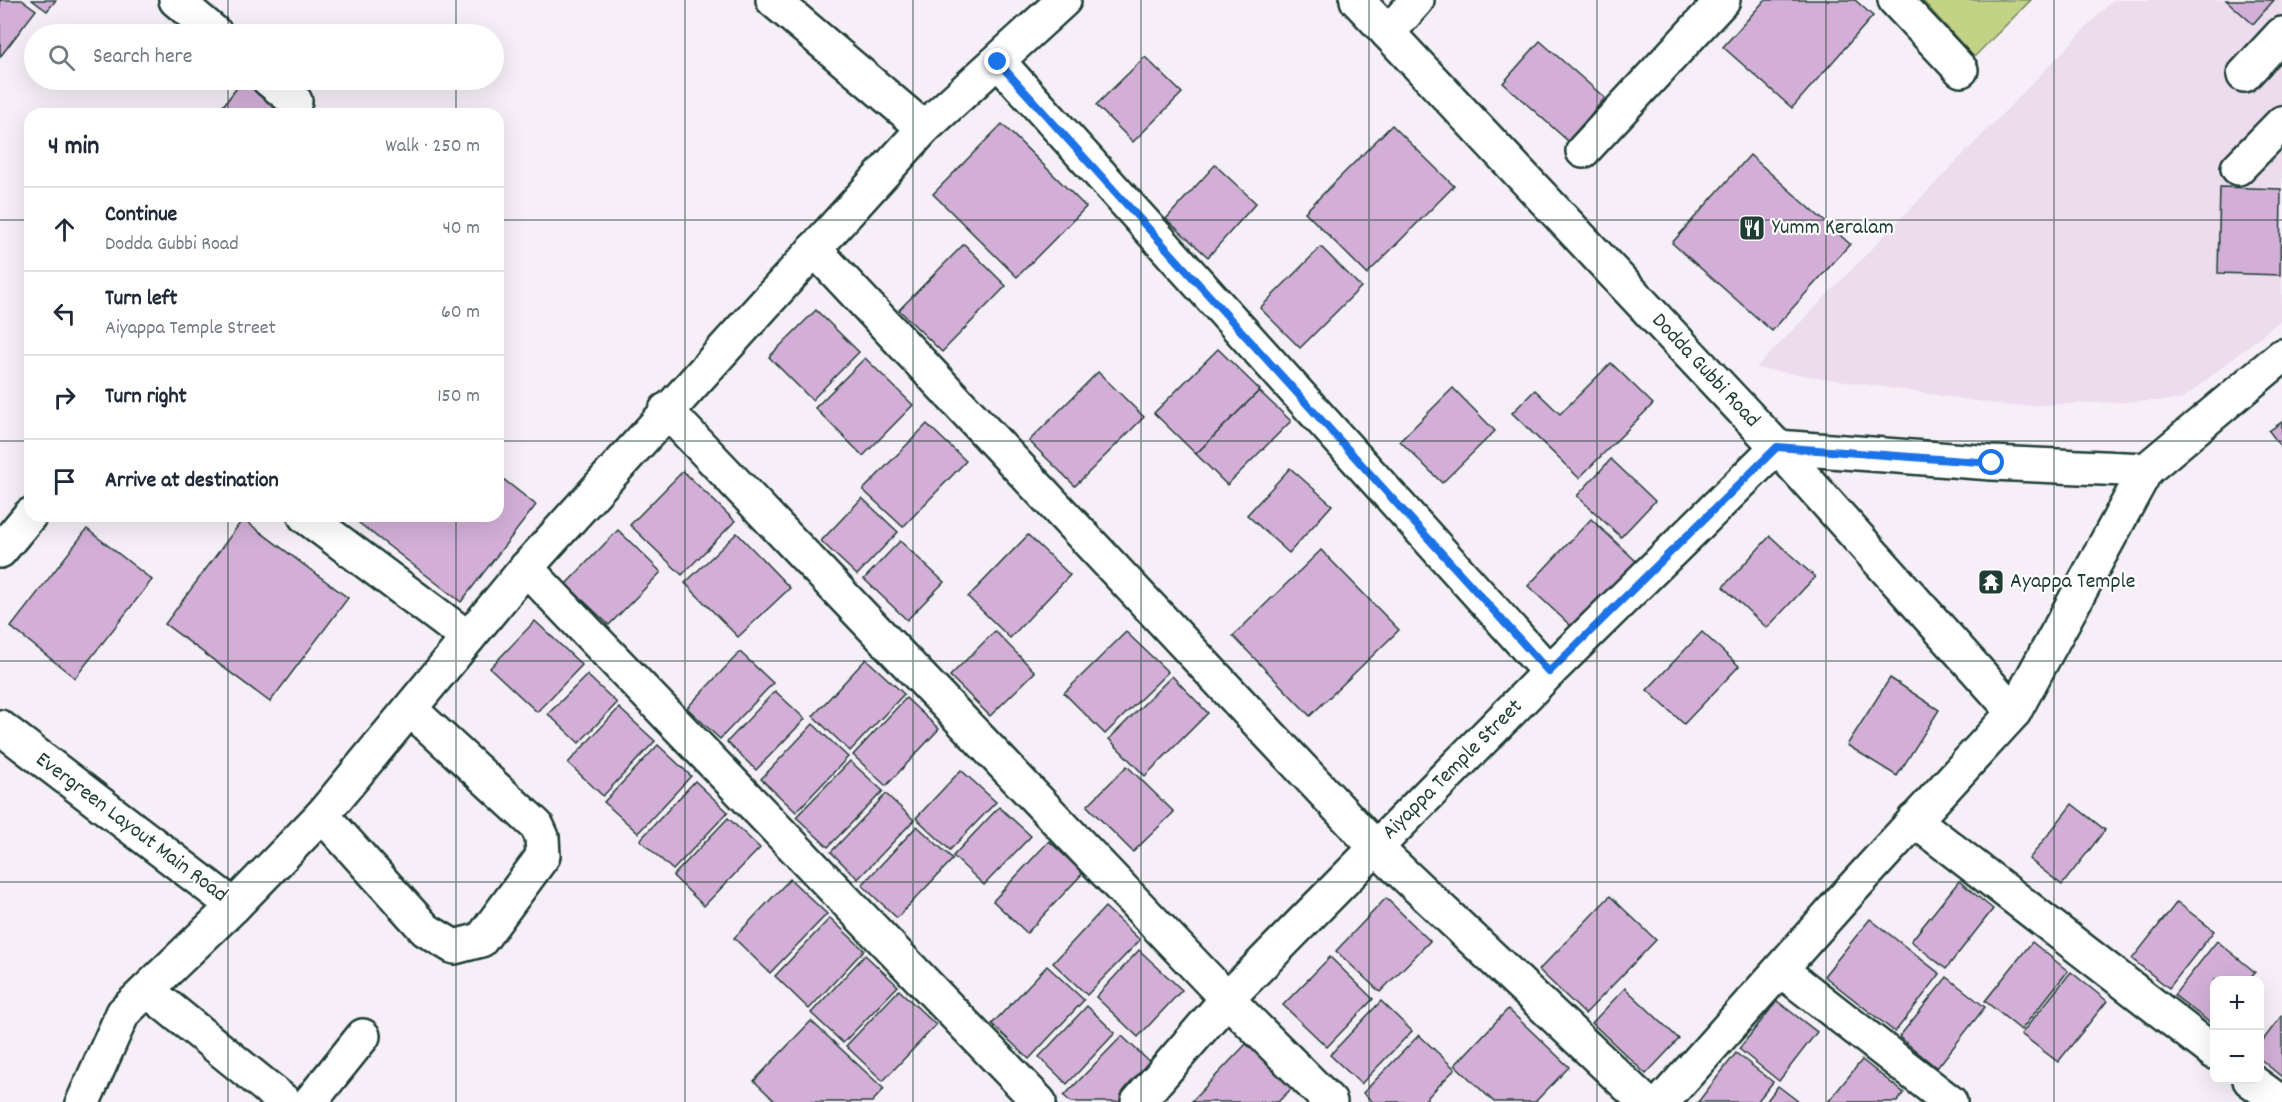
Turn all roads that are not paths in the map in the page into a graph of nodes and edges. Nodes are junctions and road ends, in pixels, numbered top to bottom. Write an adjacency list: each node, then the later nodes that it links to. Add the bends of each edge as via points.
1 (176, 0): 8 (street)
2 (773, 0): 17 (street)
3 (1064, 0): 11 (street)
4 (1357, 0): 9 (street, Dodda Gubbi Road)
5 (1417, 0): 9 (street)
6 (1723, 0): 18 (street)
7 (1894, 0): 12 (street)
8 (204, 24)
9 (1388, 33): 23 (street, Dodda Gubbi Road)
10 (2282, 34): 13 (street)
11 (998, 62): 17 (street); 30 (street)
12 (1961, 70)
13 (2244, 75)
14 (281, 90): 15 (street)
15 (295, 101)
16 (2282, 123): 19 (street)
17 (924, 128): 20 (street)
18 (1583, 151)
19 (2238, 168)
20 (814, 249): 22 (street); 36 (street)
21 (2282, 356): 24 (street)
22 (666, 411): 28 (street); 40 (street)
23 (1777, 447): 24 (street, Dodda Gubbi Road); 30 (street, Aiyappa Temple Street); 32 (street)
24 (2146, 470): 32 (street)
25 (24, 522): 27 (street)
26 (313, 522): 29 (street)
27 (0, 551)
28 (526, 568): 29 (street); 47 (street)
29 (468, 638): 31 (street)
30 (1549, 672): 36 (street, Aiyappa Temple Street)
31 (410, 709): 34 (street); 34 (street, via 537,826 542,837 543,856 481,940 454,946 426,930)
32 (2014, 712): 35 (street)
33 (0, 727): 37 (street, Evergreen Layout Main Road)
34 (322, 815): 37 (street)
35 (1914, 820): 38 (street); 42 (street)
36 (1376, 848): 40 (street, Aiyappa Temple Street); 50 (street)
37 (234, 906): 39 (street)
38 (1781, 970): 51 (street); 52 (street)
39 (147, 990): 44 (street, via 123,1013); 45 (street)
40 (1227, 999): 48 (street, Aiyappa Temple Street); 49 (street)
41 (363, 1036): 46 (street)
42 (2210, 1049)
43 (2255, 1084): 53 (street)
44 (83, 1102)
45 (285, 1102)
46 (310, 1102)
47 (1039, 1102)
48 (1138, 1102)
49 (1330, 1102)
50 (1645, 1102)
51 (1662, 1102)
52 (1950, 1102)
53 (2280, 1102)

